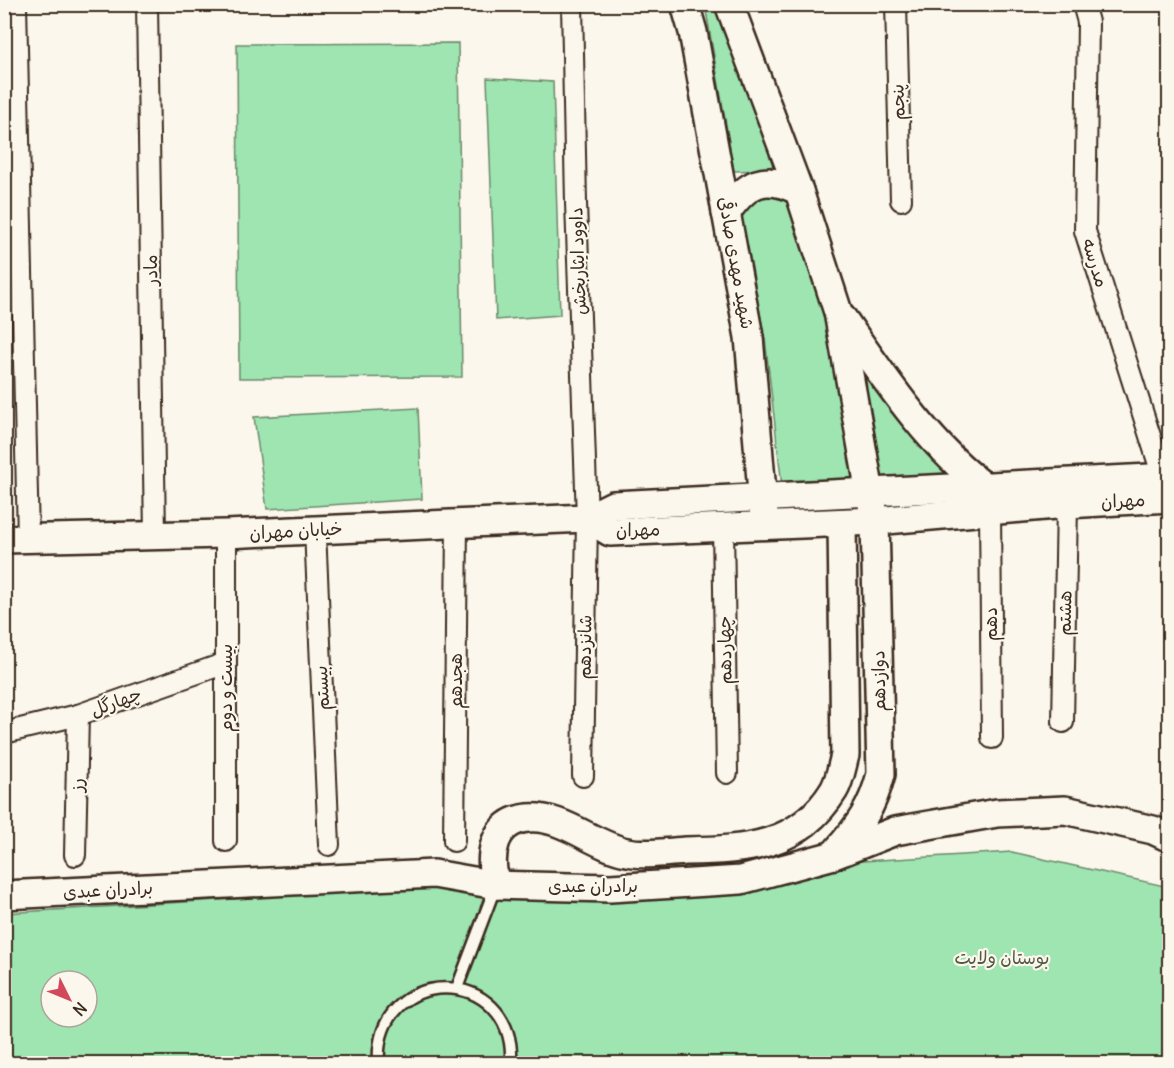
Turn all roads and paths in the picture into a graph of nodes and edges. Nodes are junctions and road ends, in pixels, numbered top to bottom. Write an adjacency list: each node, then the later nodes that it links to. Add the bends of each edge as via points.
1 (16, 4): 25 (street)
2 (147, 4): 24 (street, مادر)
3 (572, 4): 17 (street, داوود ایثاربخش)
4 (686, 4): 10 (main road, شهید مهدی صادقی)
5 (729, 4): 8 (main road)
6 (896, 4): 9 (street, پنجم)
7 (1083, 4): 12 (street, مدرسه, via 1088,22 1085,231)
8 (799, 191): 10 (main road, via 776,183 757,183 741,192); 11 (main road)
9 (901, 200)
10 (726, 213): 16 (main road, شهید مهدی صادقی, via 749,337)
11 (838, 312): 13 (main road); 14 (main road, via 917,417)
12 (1167, 484): 14 (main road, مهران); 15 (main road, مهران)
13 (868, 493): 14 (main road, مهران); 16 (main road, مهران); 18 (main road, دوازدهم)
14 (988, 499): 15 (main road, مهران); 18 (main road, مهران); 30 (street, دهم)
15 (1067, 504): 28 (street, هشتم)
16 (764, 512): 17 (main road, مهران, via 613,505); 20 (main road, مهران); 21 (main road, مهران)
17 (587, 518): 19 (main road, خیابان مهران); 21 (main road, مهران, via 610,532); 32 (street, شانزدهم)
18 (875, 521): 20 (main road, مهران); 38 (main road, دوازدهم, via 881,774 873,802)
19 (457, 522): 22 (main road, خیابان مهران); 35 (street, هجدهم)
20 (842, 523): 39 (main road, via 846,755 835,789 813,817 785,837 740,850 628,853 549,820 528,818 508,825 494,843 490,864)
21 (723, 527): 31 (street, چهاردهم)
22 (315, 530): 23 (main road, خیابان مهران); 36 (street, بیستم)
23 (226, 534): 24 (main road, خیابان مهران); 26 (street, بیست و دوم)
24 (155, 536): 25 (main road, خیابان مهران)
25 (16, 539)
26 (226, 663): 27 (street, چهارگل); 34 (street, بیست و دوم)
27 (78, 715): 29 (street, چهارگل); 37 (street, رز)
28 (1063, 722)
29 (4, 733)
30 (992, 738)
31 (727, 773)
32 (583, 776)
33 (1170, 838): 38 (main road, برادران عبدی, via 1153,830 1065,810 997,813 895,831)
34 (226, 841)
35 (454, 841)
36 (329, 845)
37 (75, 855)
38 (834, 855): 39 (main road, برادران عبدی, via 741,880 610,888)
39 (496, 885): 40 (main road, برادران عبدی, via 434,874); 41 (lane)
40 (4, 895)
41 (457, 988): 42 (lane, via 435,987 415,994 396,1008 384,1026 378,1048); 43 (lane, via 477,995 494,1008 506,1026 512,1047)
42 (379, 1064)
43 (511, 1064)

